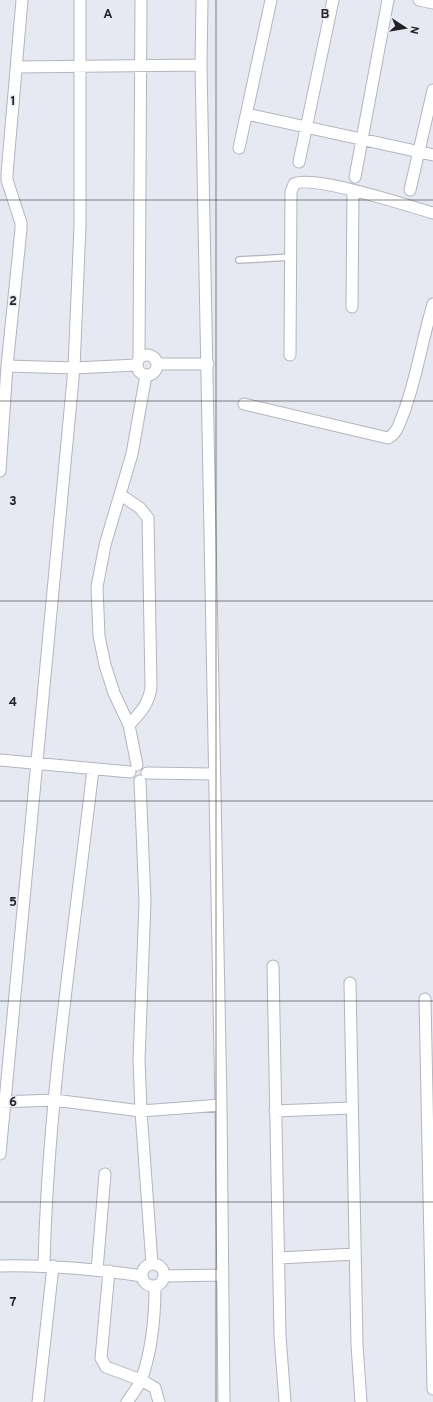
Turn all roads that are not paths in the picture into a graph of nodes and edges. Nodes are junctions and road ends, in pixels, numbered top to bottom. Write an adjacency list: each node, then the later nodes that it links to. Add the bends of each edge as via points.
1 (22, 0): 11 (street)
2 (80, 0): 12 (street)
3 (141, 0): 13 (street)
4 (202, 0): 10 (street)
5 (271, 0): 15 (street)
6 (333, 0): 16 (street)
7 (388, 0): 17 (street)
8 (419, 0): 9 (street)
9 (433, 3)
10 (201, 64): 13 (street); 33 (street)
11 (17, 66): 12 (street); 34 (street, via 7,180 21,229)
12 (79, 66): 13 (street); 35 (street, via 80,226)
13 (140, 66): 31 (street)
14 (433, 90): 19 (street)
15 (247, 114): 16 (street); 18 (street)
16 (306, 127): 17 (street); 21 (street)
17 (363, 139): 19 (street); 22 (street)
18 (239, 148)
19 (420, 152): 20 (street); 24 (street)
20 (433, 155)
21 (299, 162)
22 (355, 177)
23 (353, 190): 25 (street); 26 (street, via 304,182 294,184 291,192); 29 (street)
24 (410, 190)
25 (433, 212)
26 (291, 257): 27 (lane); 30 (street)
27 (239, 260)
28 (433, 304): 37 (street, via 408,400 398,427 388,438)
29 (352, 307)
30 (290, 355)
31 (138, 361): 32 (street, via 146,354 154,357); 35 (street); 36 (street, via 140,372)
32 (157, 364): 33 (street); 36 (street, via 156,370)
33 (208, 364): 45 (street)
34 (7, 366): 35 (street); 38 (street)
35 (74, 368): 42 (street)
36 (146, 375): 39 (street, via 132,454)
37 (244, 404)
38 (0, 471)
39 (121, 495): 40 (street, via 100,565 97,607 105,665 114,693); 40 (street, via 140,508 148,518 150,698)
40 (129, 725): 43 (street)
41 (0, 760): 42 (street)
42 (36, 763): 44 (street); 52 (street)
43 (134, 768): 44 (street); 46 (street, via 142,765)
44 (93, 769): 51 (street)
45 (214, 774): 46 (street); 53 (street)
46 (143, 777): 56 (street, via 145,902 140,1000)
47 (273, 966): 55 (street)
48 (350, 982): 54 (street)
49 (425, 1000): 50 (street)
50 (430, 1071): 70 (street)
51 (54, 1100): 52 (street); 56 (street); 63 (street, via 45,1213)
52 (3, 1102): 57 (street)
53 (221, 1105): 56 (street); 66 (street)
54 (351, 1108): 55 (street); 59 (street)
55 (275, 1110): 60 (street)
56 (141, 1111): 61 (street)
57 (0, 1154)
58 (105, 1174): 64 (street)
59 (355, 1254): 60 (street); 78 (street)
60 (279, 1258): 77 (street, via 280,1336)
61 (152, 1264): 67 (street, via 144,1268); 68 (street, via 160,1267)
62 (0, 1266): 63 (street)
63 (48, 1266): 64 (street); 73 (street)
64 (97, 1270): 65 (street)
65 (109, 1271): 67 (street); 71 (street, via 101,1358 106,1367)
66 (223, 1275): 68 (street); 76 (street)
67 (142, 1276): 69 (street, via 145,1283)
68 (164, 1276): 69 (street, via 161,1283)
69 (155, 1286): 71 (street, via 155,1311 150,1347)
70 (432, 1328): 72 (street)
71 (141, 1380): 74 (street); 75 (street, via 155,1388)
72 (433, 1389)
73 (38, 1402)
74 (127, 1402)
75 (159, 1402)
76 (224, 1402)
77 (285, 1402)
78 (361, 1402)

